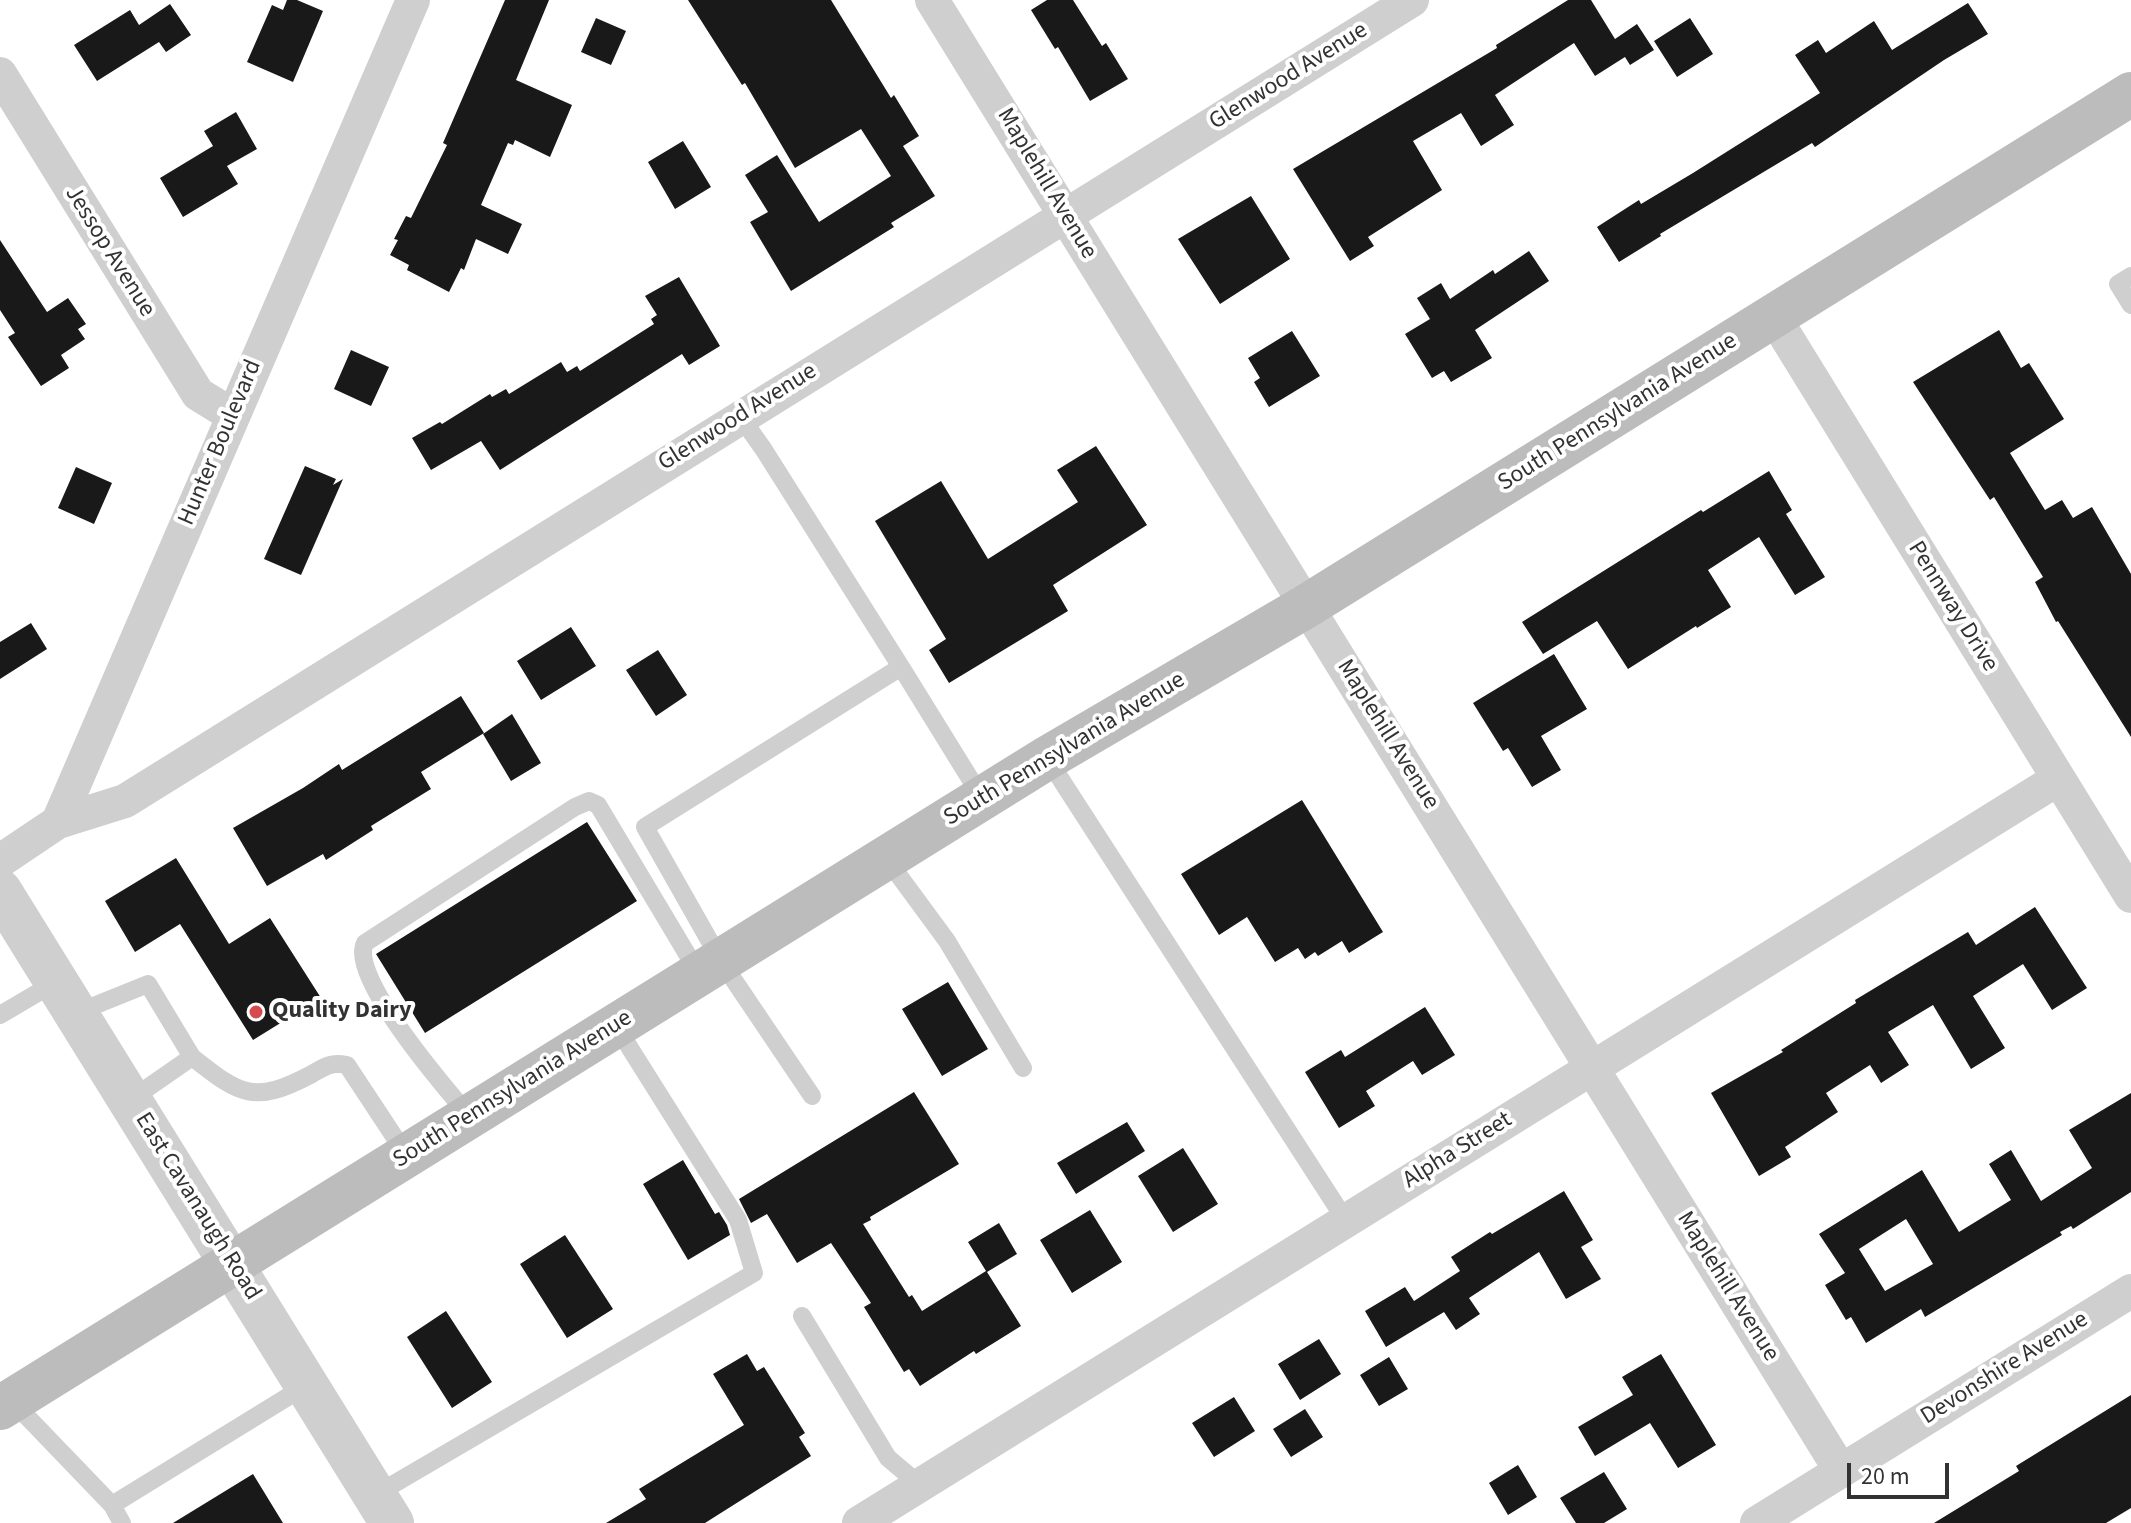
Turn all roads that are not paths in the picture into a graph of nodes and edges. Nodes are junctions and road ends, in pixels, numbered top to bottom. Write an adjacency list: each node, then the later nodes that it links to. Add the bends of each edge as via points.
1 (413, 0): 10 (street, Hunter Boulevard)
2 (932, 0): 6 (street, Maplehill Avenue)
3 (1412, 0): 6 (street, Glenwood Avenue)
4 (0, 74): 10 (street, Jessop Avenue, via 198,394)
5 (2131, 94): 9 (main road, South Pennsylvania Avenue)
6 (1066, 215): 11 (street, Glenwood Avenue); 12 (street, Maplehill Avenue)
7 (2131, 276): 8 (lane, via 2118,284)
8 (2131, 305)
9 (1774, 317): 12 (main road, South Pennsylvania Avenue); 15 (street, Pennway Drive)
10 (232, 415): 17 (street, Hunter Boulevard)
11 (740, 416): 13 (lane); 17 (street, Glenwood Avenue, via 125,801)
12 (1305, 607): 14 (main road, South Pennsylvania Avenue); 28 (street, Maplehill Avenue)
13 (901, 667): 16 (lane); 22 (lane, via 645,827)
14 (1047, 758): 16 (main road, South Pennsylvania Avenue); 33 (lane)
15 (2058, 779): 21 (street, Pennway Drive); 28 (street, Alpha Street)
16 (982, 798): 18 (main road, South Pennsylvania Avenue)
17 (58, 822): 19 (street)
18 (886, 858): 22 (main road, South Pennsylvania Avenue); 27 (lane, via 947,941)
19 (0, 861)
20 (0, 891): 23 (street, East Cavanaugh Road)
21 (2131, 896)
22 (710, 967): 25 (main road, South Pennsylvania Avenue); 29 (lane); 31 (lane, via 598,805 589,801 575,807 365,943 361,951 365,968 406,1040)
23 (66, 997): 24 (lane); 26 (lane, via 148,984); 30 (street, East Cavanaugh Road)
24 (0, 1015)
25 (616, 1026): 31 (main road, South Pennsylvania Avenue); 42 (lane, via 738,1220 754,1273)
26 (192, 1057): 30 (lane); 32 (lane, via 231,1088 260,1094 286,1088 333,1062 347,1065)
27 (1023, 1068)
28 (1592, 1068): 33 (street, Alpha Street); 39 (street, Maplehill Avenue)
29 (812, 1096)
30 (130, 1100): 34 (street, East Cavanaugh Road)
31 (470, 1117): 32 (main road, South Pennsylvania Avenue)
32 (407, 1156): 34 (main road, South Pennsylvania Avenue)
33 (1346, 1221): 40 (street, Alpha Street)
34 (233, 1264): 37 (street, East Cavanaugh Road); 38 (main road, South Pennsylvania Avenue)
35 (2131, 1291): 39 (street, Devonshire Avenue)
36 (802, 1316): 40 (lane, via 888,1458)
37 (307, 1385): 41 (lane); 42 (street, East Cavanaugh Road)
38 (6, 1404): 41 (lane)
39 (1841, 1471): 45 (street, Devonshire Avenue)
40 (920, 1485): 44 (street, Alpha Street)
41 (112, 1505): 43 (lane)
42 (383, 1509)
43 (122, 1523)
44 (859, 1523)
45 (1757, 1523)

